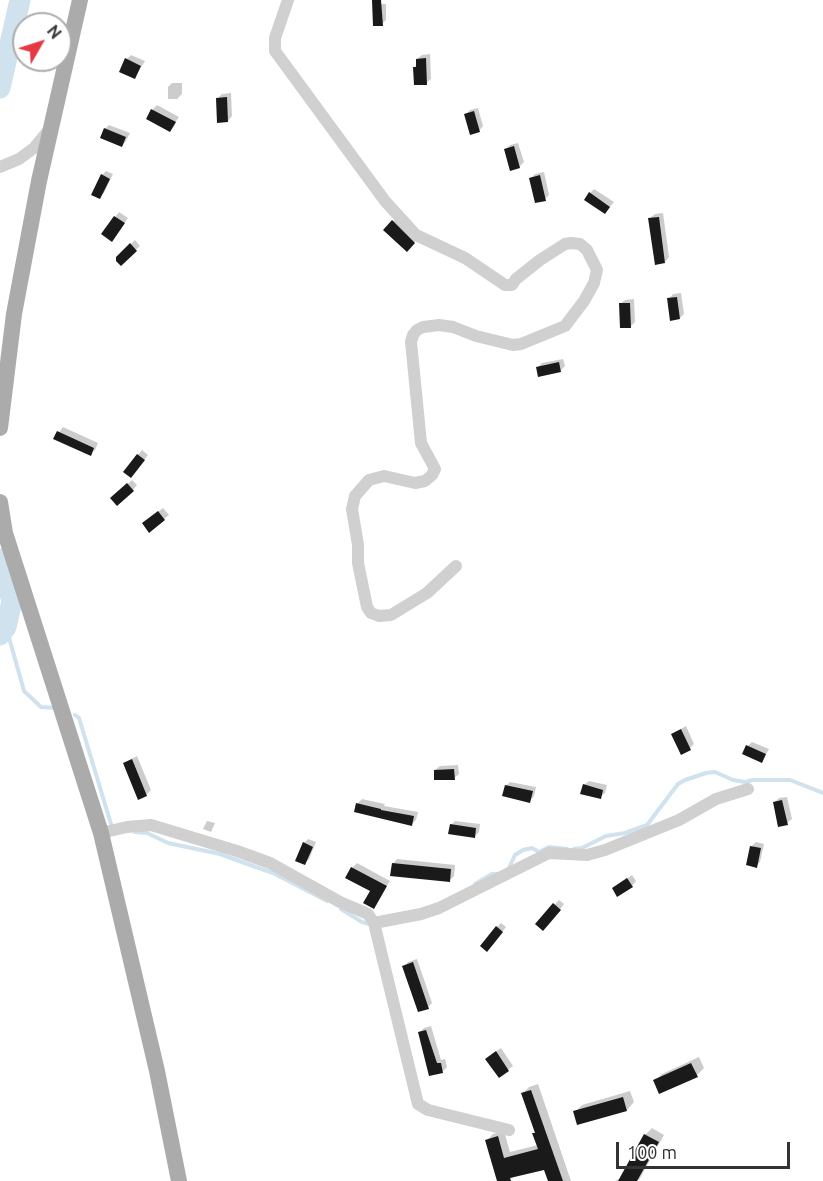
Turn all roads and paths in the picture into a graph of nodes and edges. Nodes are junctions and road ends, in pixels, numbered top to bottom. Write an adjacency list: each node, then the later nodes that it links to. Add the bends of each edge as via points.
1 (80, 0): 3 (main road)
2 (288, 0): 7 (street, via 275,51 385,201 416,235 465,258 505,285 512,285 540,260 571,243 587,250 597,270 584,301 565,326 521,344 439,325 423,327 413,335 421,442 435,469 425,481 415,483 384,476 369,480 355,496 352,509 367,608 371,614 391,615 427,593)
3 (51, 128): 4 (street, via 27,154); 5 (main road, via 14,314)
4 (0, 167)
5 (0, 428)
6 (0, 502): 9 (main road, via 9,543)
7 (456, 566)
8 (748, 789): 10 (street, via 716,799 679,820 605,850 587,855 549,853 439,908)
9 (101, 833): 10 (street, via 151,825 237,850 368,914); 12 (main road)
10 (374, 923): 11 (street, via 418,1104 428,1110)
11 (509, 1130)
12 (179, 1181)

